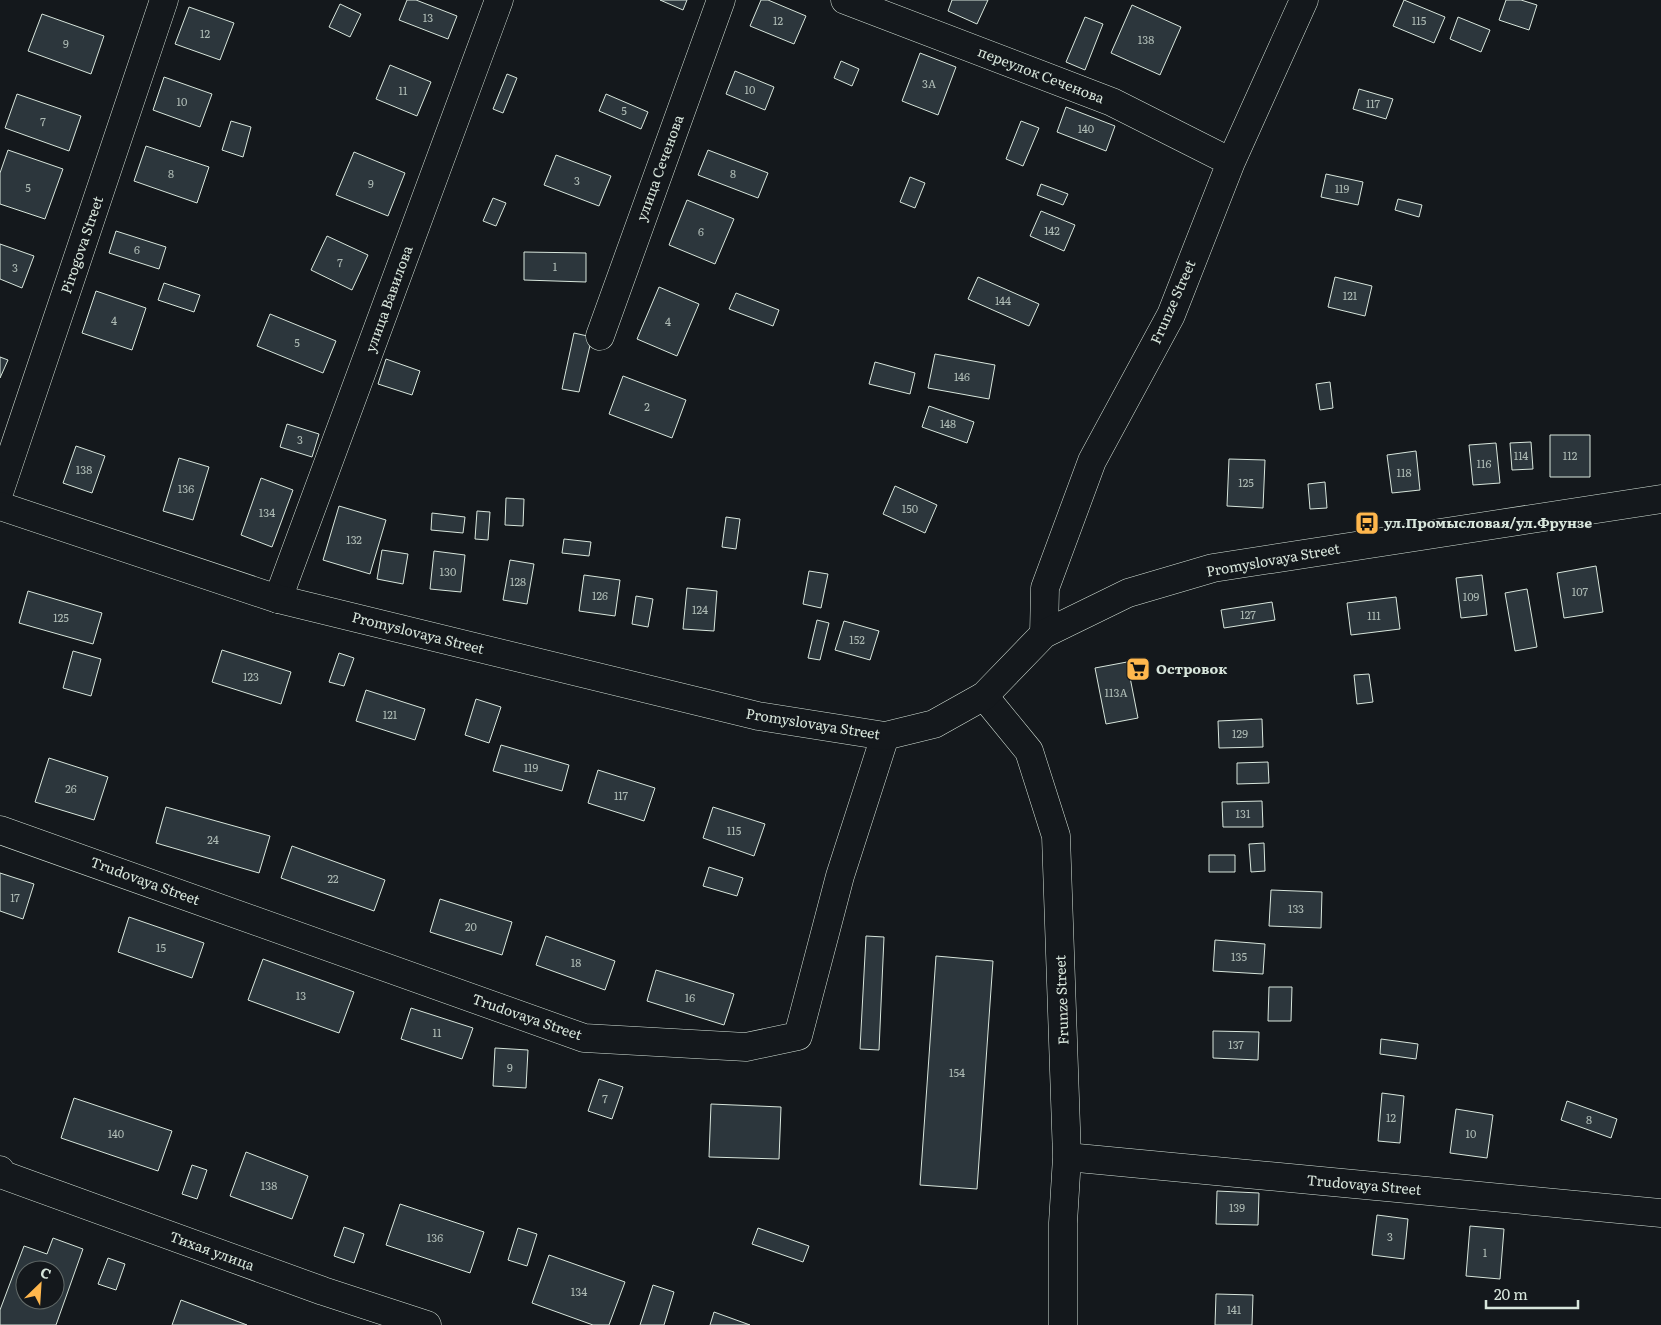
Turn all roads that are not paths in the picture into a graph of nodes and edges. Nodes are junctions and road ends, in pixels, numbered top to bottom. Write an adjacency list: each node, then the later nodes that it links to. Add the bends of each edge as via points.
1 (164, 0): 8 (street, Pirogova Street)
2 (499, 0): 11 (street, улица Вавилова)
3 (721, 0): 7 (street, улица Сеченова)
4 (845, 0): 6 (street, переулок Сеченова, via 1112,102)
5 (1304, 0): 6 (street, Frunze Street)
6 (1231, 162): 12 (street, Frunze Street, via 1171,315 1092,461 1046,588)
7 (600, 336)
8 (0, 490)
9 (1661, 499): 12 (street, Promyslovaya Street, via 1213,568 1128,593)
10 (0, 506): 11 (street, Promyslovaya Street)
11 (278, 599): 14 (street, Promyslovaya Street, via 758,716)
12 (1044, 634): 13 (street, Promyslovaya Street)
13 (984, 696): 14 (street, Promyslovaya Street, via 934,724); 16 (street, Frunze Street, via 1029,751 1056,836)
14 (885, 736): 15 (street, Trudovaya Street, via 840,876 798,1036 746,1048 584,1038)
15 (0, 830)
16 (1067, 1156): 18 (street, Trudovaya Street); 20 (street, Frunze Street)
17 (1, 1176): 19 (street, Тихая улица)
18 (1661, 1213)
19 (427, 1325)
20 (1063, 1325)

